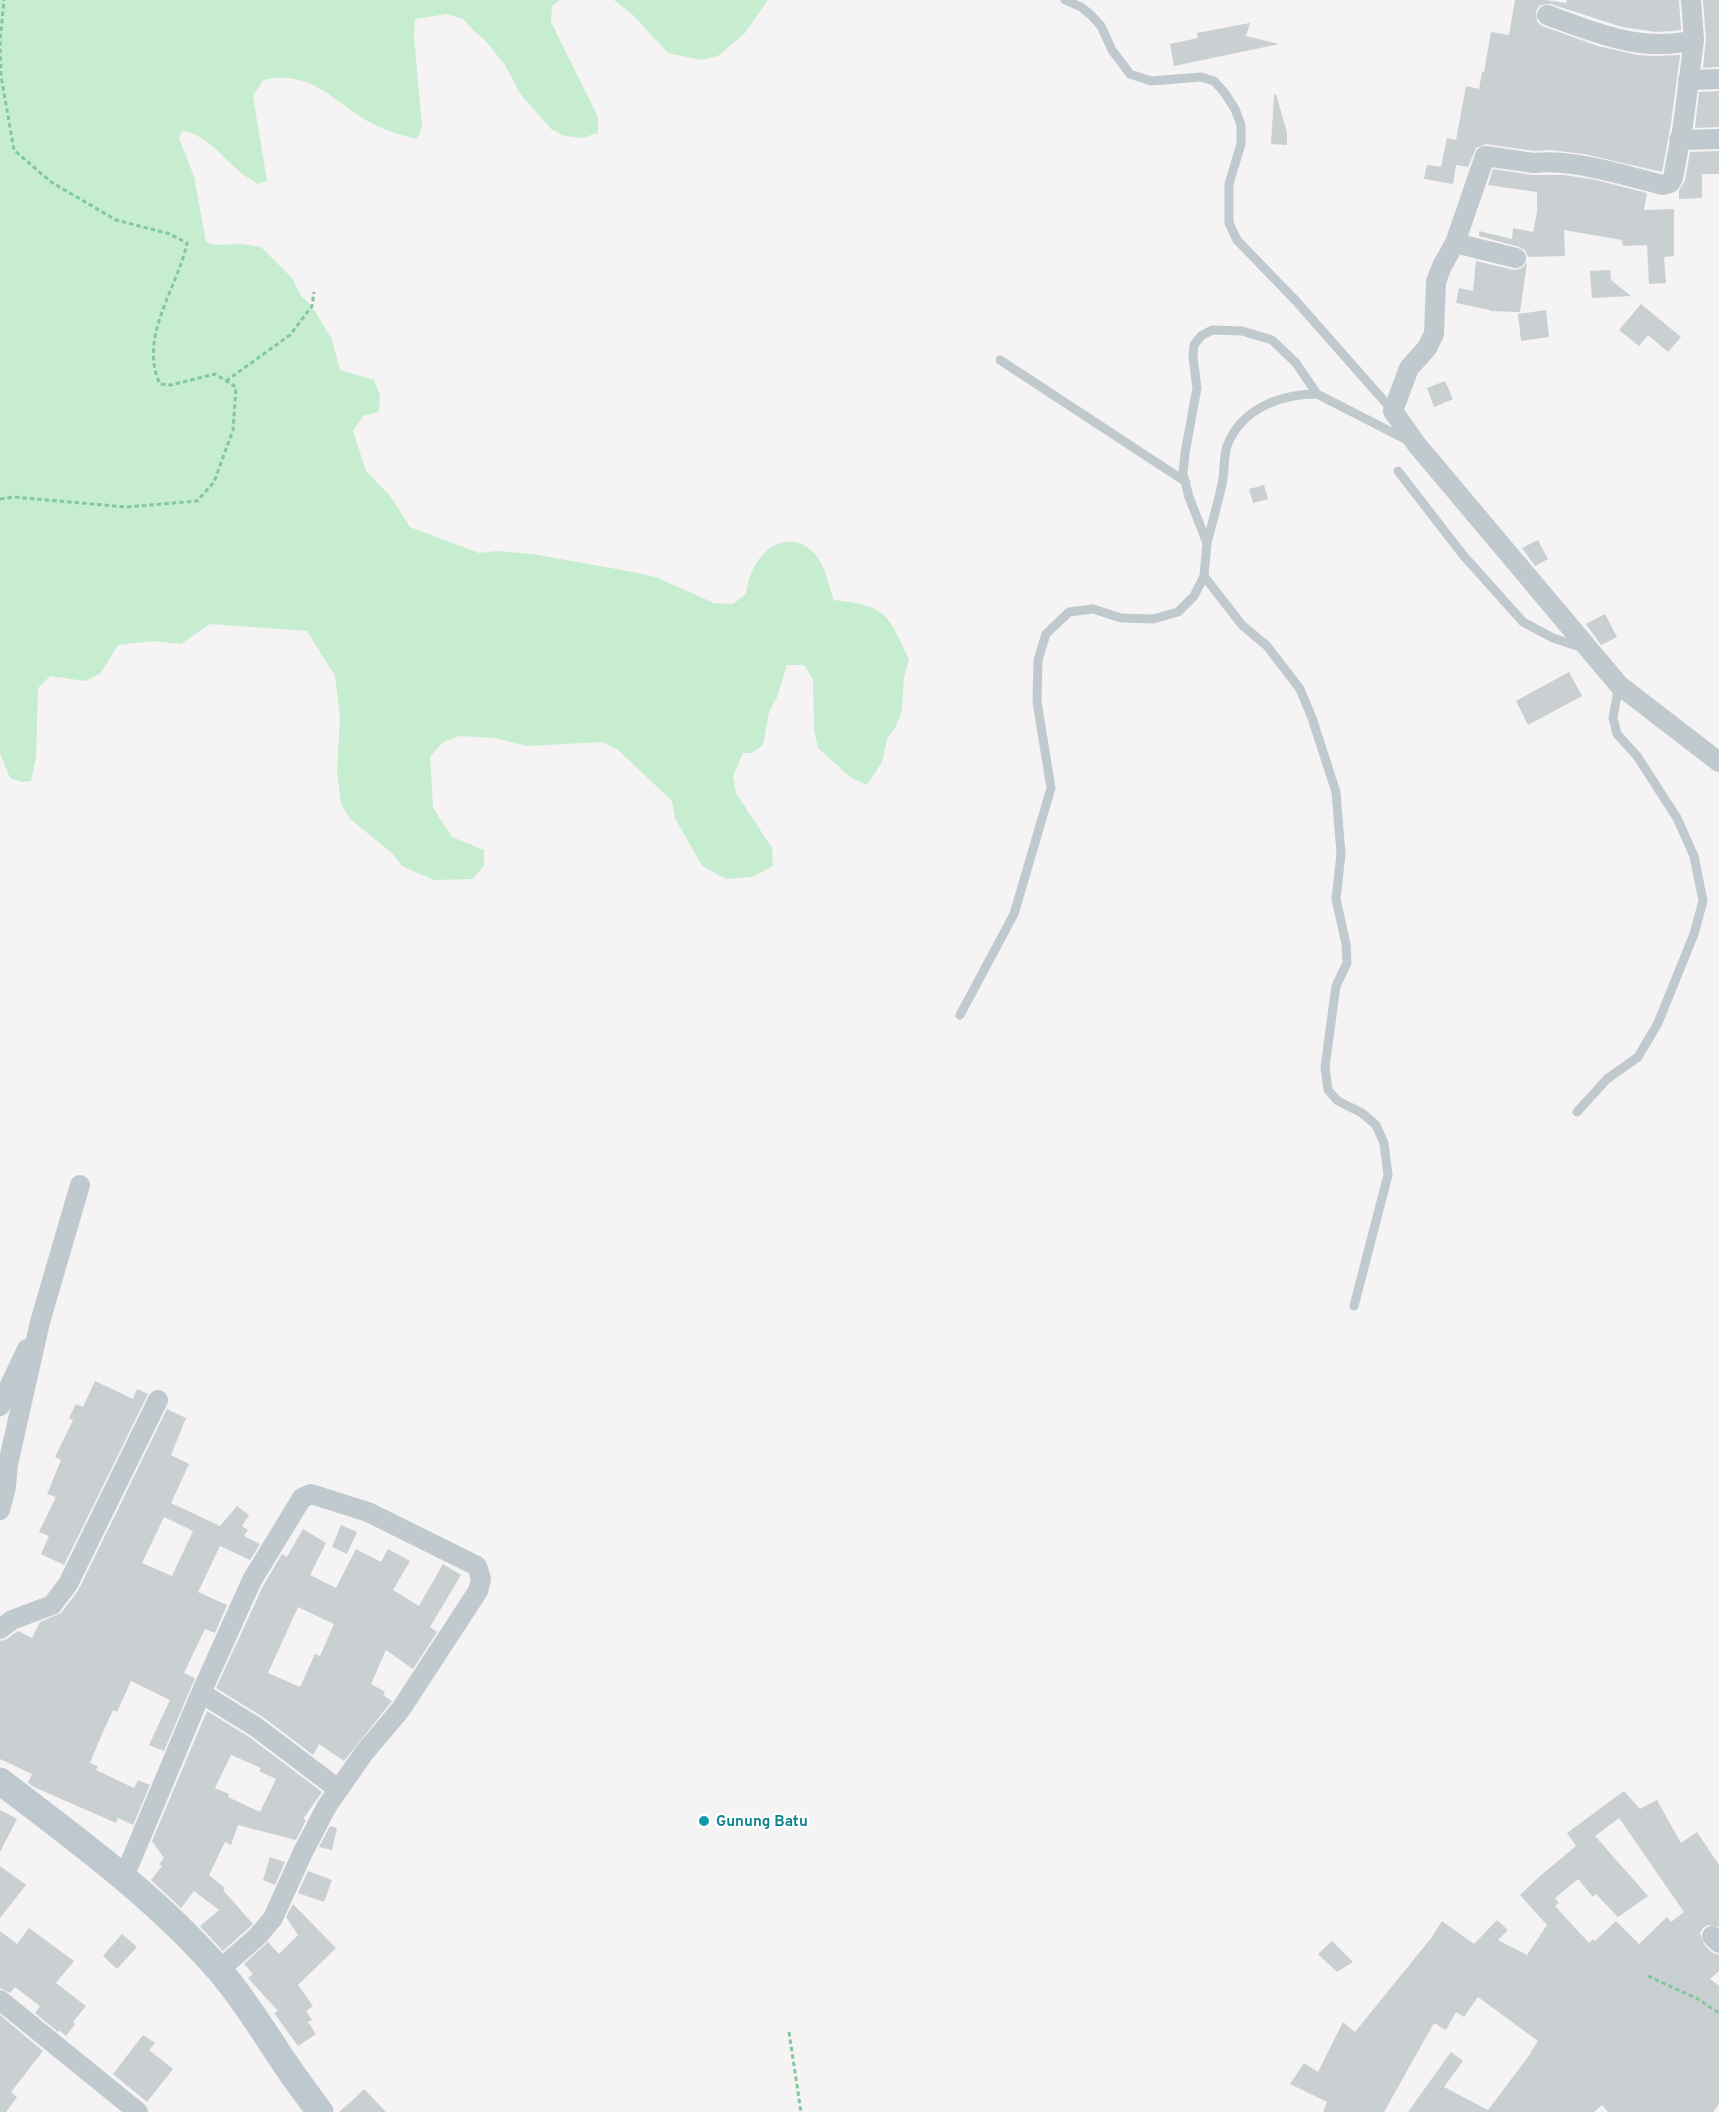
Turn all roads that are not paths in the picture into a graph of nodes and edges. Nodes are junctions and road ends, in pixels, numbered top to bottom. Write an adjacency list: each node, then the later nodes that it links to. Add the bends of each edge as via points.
1 (1065, 0): 13 (lane, via 1081,7 1101,26 1130,74 1151,81 1201,77 1214,81 1224,92 1241,125 1241,144 1229,184 1228,224 1237,240 1296,300)
2 (1691, 0): 4 (street)
3 (1547, 15): 4 (street, via 1631,43 1675,45)
4 (1695, 40): 6 (street)
5 (1719, 79): 6 (street)
6 (1689, 81): 8 (street)
7 (1719, 139): 8 (street)
8 (1679, 140): 9 (street, via 1673,178 1663,185 1578,165 1487,155)
9 (1455, 243): 10 (street); 13 (street, via 1436,282 1434,334 1408,368)
10 (1516, 258)
11 (1000, 360): 16 (lane)
12 (1317, 394): 14 (lane); 16 (lane, via 1296,363 1272,340 1242,331 1212,330 1201,336 1194,345 1197,388 1185,453); 17 (lane, via 1296,394 1245,416 1227,447 1223,482)
13 (1393, 411): 14 (street)
14 (1416, 445): 19 (street)
15 (1398, 471): 19 (lane, via 1462,555 1523,622)
16 (1186, 482): 17 (lane)
17 (1207, 543): 18 (lane)
18 (1204, 576): 22 (lane, via 1194,596 1178,612 1153,619 1121,618 1093,609 1069,612 1046,634 1038,660 1037,702 1051,788 1014,914); 25 (lane, via 1242,625 1267,646 1300,688 1336,792 1341,854 1336,899 1347,963 1336,986 1325,1067 1328,1090 1376,1125 1384,1143 1388,1175)
19 (1590, 651): 20 (street)
20 (1619, 685): 21 (street); 23 (lane, via 1613,718 1617,735 1637,756 1677,818 1694,855 1703,901 1662,1012 1638,1057 1607,1079)
21 (1719, 762)
22 (960, 1015)
23 (1576, 1112)
24 (80, 1185): 26 (street)
25 (1354, 1306)
26 (40, 1322): 28 (street); 29 (street)
27 (158, 1400): 30 (street, via 68,1584 52,1605 12,1620)
28 (0, 1406)
29 (0, 1510)
30 (0, 1629)
31 (201, 1694): 33 (street, via 256,1727); 33 (street, via 252,1580 302,1498 311,1494 368,1512 477,1566 481,1579 466,1611 401,1709); 34 (street)
32 (0, 1781): 34 (main road)
33 (338, 1788): 35 (street, via 309,1839 273,1918)
34 (124, 1877): 35 (main road)
35 (219, 1970): 38 (main road)
36 (0, 2000): 37 (street)
37 (138, 2112)
38 (320, 2112)

